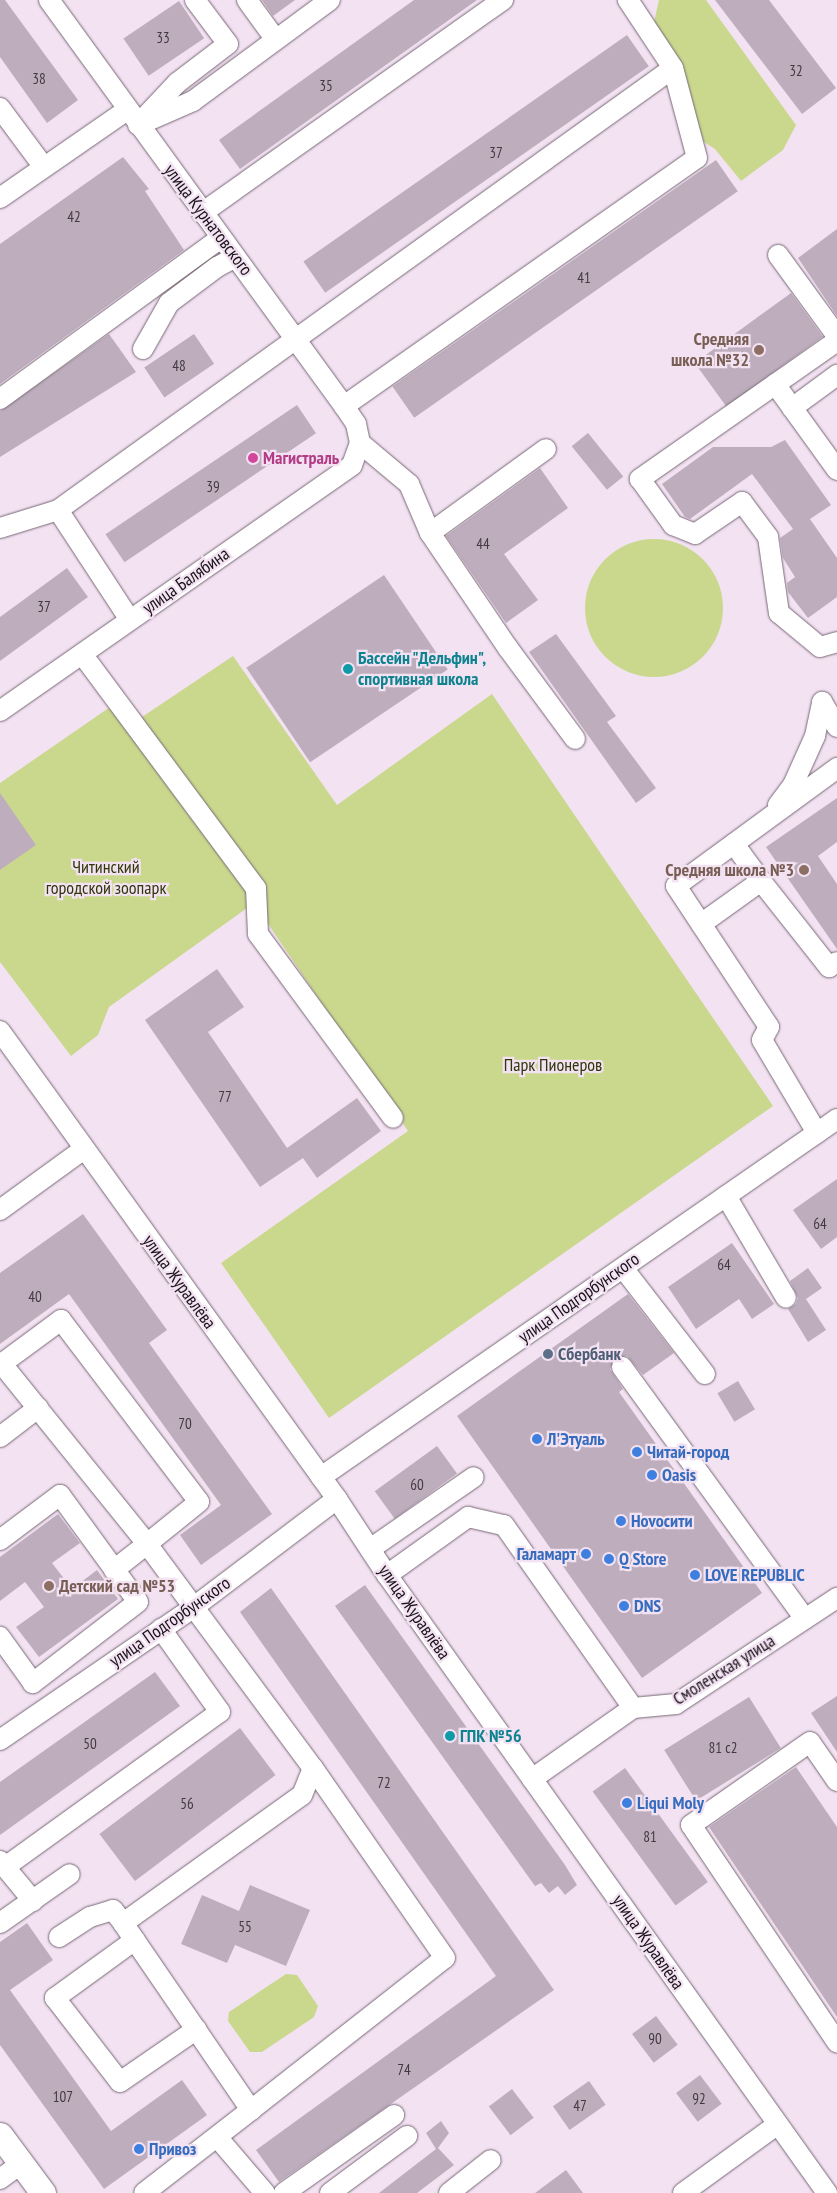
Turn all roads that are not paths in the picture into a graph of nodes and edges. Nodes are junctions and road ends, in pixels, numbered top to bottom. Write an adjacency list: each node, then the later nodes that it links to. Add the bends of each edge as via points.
1 (49, 0): 10 (street, улица Курнатовского)
2 (195, 0): 10 (street, via 228,44)
3 (247, 0): 7 (street)
4 (330, 0): 7 (street)
5 (504, 0): 13 (street)
6 (628, 0): 8 (street)
7 (276, 40): 10 (street, via 193,101)
8 (673, 68): 18 (street); 24 (street, via 697,158)
9 (0, 108): 11 (street)
10 (132, 117): 11 (street); 13 (street, улица Курнатовского)
11 (43, 166): 12 (street)
12 (0, 198)
13 (202, 213): 14 (street, улица Курнатовского)
14 (221, 238): 16 (street, улица Курнатовского); 23 (street)
15 (778, 256): 17 (street)
16 (236, 257): 18 (street, улица Курнатовского); 20 (street, via 217,267 169,303)
17 (837, 336)
18 (295, 339): 24 (street, улица Курнатовского); 29 (street)
19 (837, 341): 22 (street)
20 (143, 349)
21 (837, 376): 25 (street)
22 (775, 384): 25 (street); 33 (street, via 640,479 673,524 695,534 742,502 768,537 779,613 820,647)
23 (0, 399)
24 (344, 406): 26 (street, улица Курнатовского, via 356,424)
25 (792, 408): 28 (street)
26 (360, 443): 31 (street, via 409,484); 32 (street, улица Балябина, via 352,465)
27 (546, 449): 31 (street)
28 (836, 466)
29 (58, 510): 30 (street); 32 (street)
30 (0, 528)
31 (430, 533): 37 (street)
32 (130, 620): 34 (street, улица Балябина)
33 (837, 642)
34 (82, 654): 35 (street, улица Балябина); 45 (street, via 256,888 258,934)
35 (0, 711)
36 (837, 727): 39 (street, via 822,702 815,736 792,785)
37 (575, 739)
38 (837, 768): 39 (street)
39 (766, 820): 40 (street)
40 (734, 844): 41 (street); 42 (street, via 676,886)
41 (761, 881): 42 (street); 43 (street, via 829,967)
42 (701, 924): 47 (street, via 769,1027 762,1040)
43 (837, 962)
44 (0, 1031): 48 (street, улица Журавлёва)
45 (393, 1118)
46 (837, 1119): 47 (street, улица Подгорбунского)
47 (818, 1133): 49 (street, улица Подгорбунского)
48 (84, 1149): 50 (street); 58 (street, улица Журавлёва)
49 (726, 1196): 51 (street, улица Подгорбунского); 52 (street)
50 (0, 1210)
51 (623, 1268): 55 (street); 58 (street, улица Подгорбунского)
52 (786, 1298)
53 (1, 1364): 56 (street); 62 (street, via 61,1320 199,1502)
54 (622, 1367): 68 (street)
55 (705, 1374)
56 (38, 1408): 57 (street); 62 (street)
57 (0, 1437)
58 (321, 1477): 60 (street, улица Журавлёва)
59 (474, 1477): 63 (street)
60 (336, 1499): 63 (street, улица Журавлёва); 67 (street, улица Подгорбунского)
61 (0, 1540): 64 (street, via 60,1495)
62 (147, 1544): 64 (street); 67 (street)
63 (370, 1549): 65 (street, улица Журавлёва)
64 (114, 1570): 70 (street, via 138,1602 33,1683)
65 (387, 1575): 71 (street, via 468,1517 504,1525); 74 (street, улица Журавлёва)
66 (837, 1598): 68 (street, Смоленская улица)
67 (194, 1606): 69 (street, улица Подгорбунского); 73 (street)
68 (805, 1619): 71 (street, Смоленская улица, via 676,1704)
69 (160, 1629): 72 (street, улица Подгорбунского); 76 (street, via 220,1712)
70 (0, 1637)
71 (633, 1708): 74 (street, Смоленская улица)
72 (0, 1740)
73 (313, 1768): 80 (street, via 302,1795); 85 (street, via 445,1958)
74 (532, 1779): 87 (street, улица Журавлёва)
75 (837, 1780): 84 (street, via 810,1742 691,1825)
76 (2, 1864): 78 (street)
77 (70, 1874): 78 (street)
78 (32, 1901): 79 (street)
79 (0, 1923)
80 (123, 1923): 81 (street, via 113,1910 90,1917); 82 (street)
81 (59, 1937)
82 (135, 1940): 83 (street); 83 (street, via 55,1998 120,2082)
83 (197, 2029): 85 (street)
84 (837, 2042)
85 (252, 2110): 90 (street)
86 (394, 2115): 97 (street)
87 (778, 2124): 100 (street); 101 (street, улица Журавлёва)
88 (0, 2135): 92 (main road)
89 (408, 2136): 98 (street)
90 (217, 2137): 94 (street); 96 (street)
91 (491, 2160): 99 (street)
92 (21, 2164): 93 (street); 95 (main road)
93 (0, 2179)
94 (156, 2189)
95 (43, 2193)
96 (265, 2193)
97 (284, 2193)
98 (330, 2193)
99 (448, 2193)
100 (683, 2193)
101 (827, 2193)

